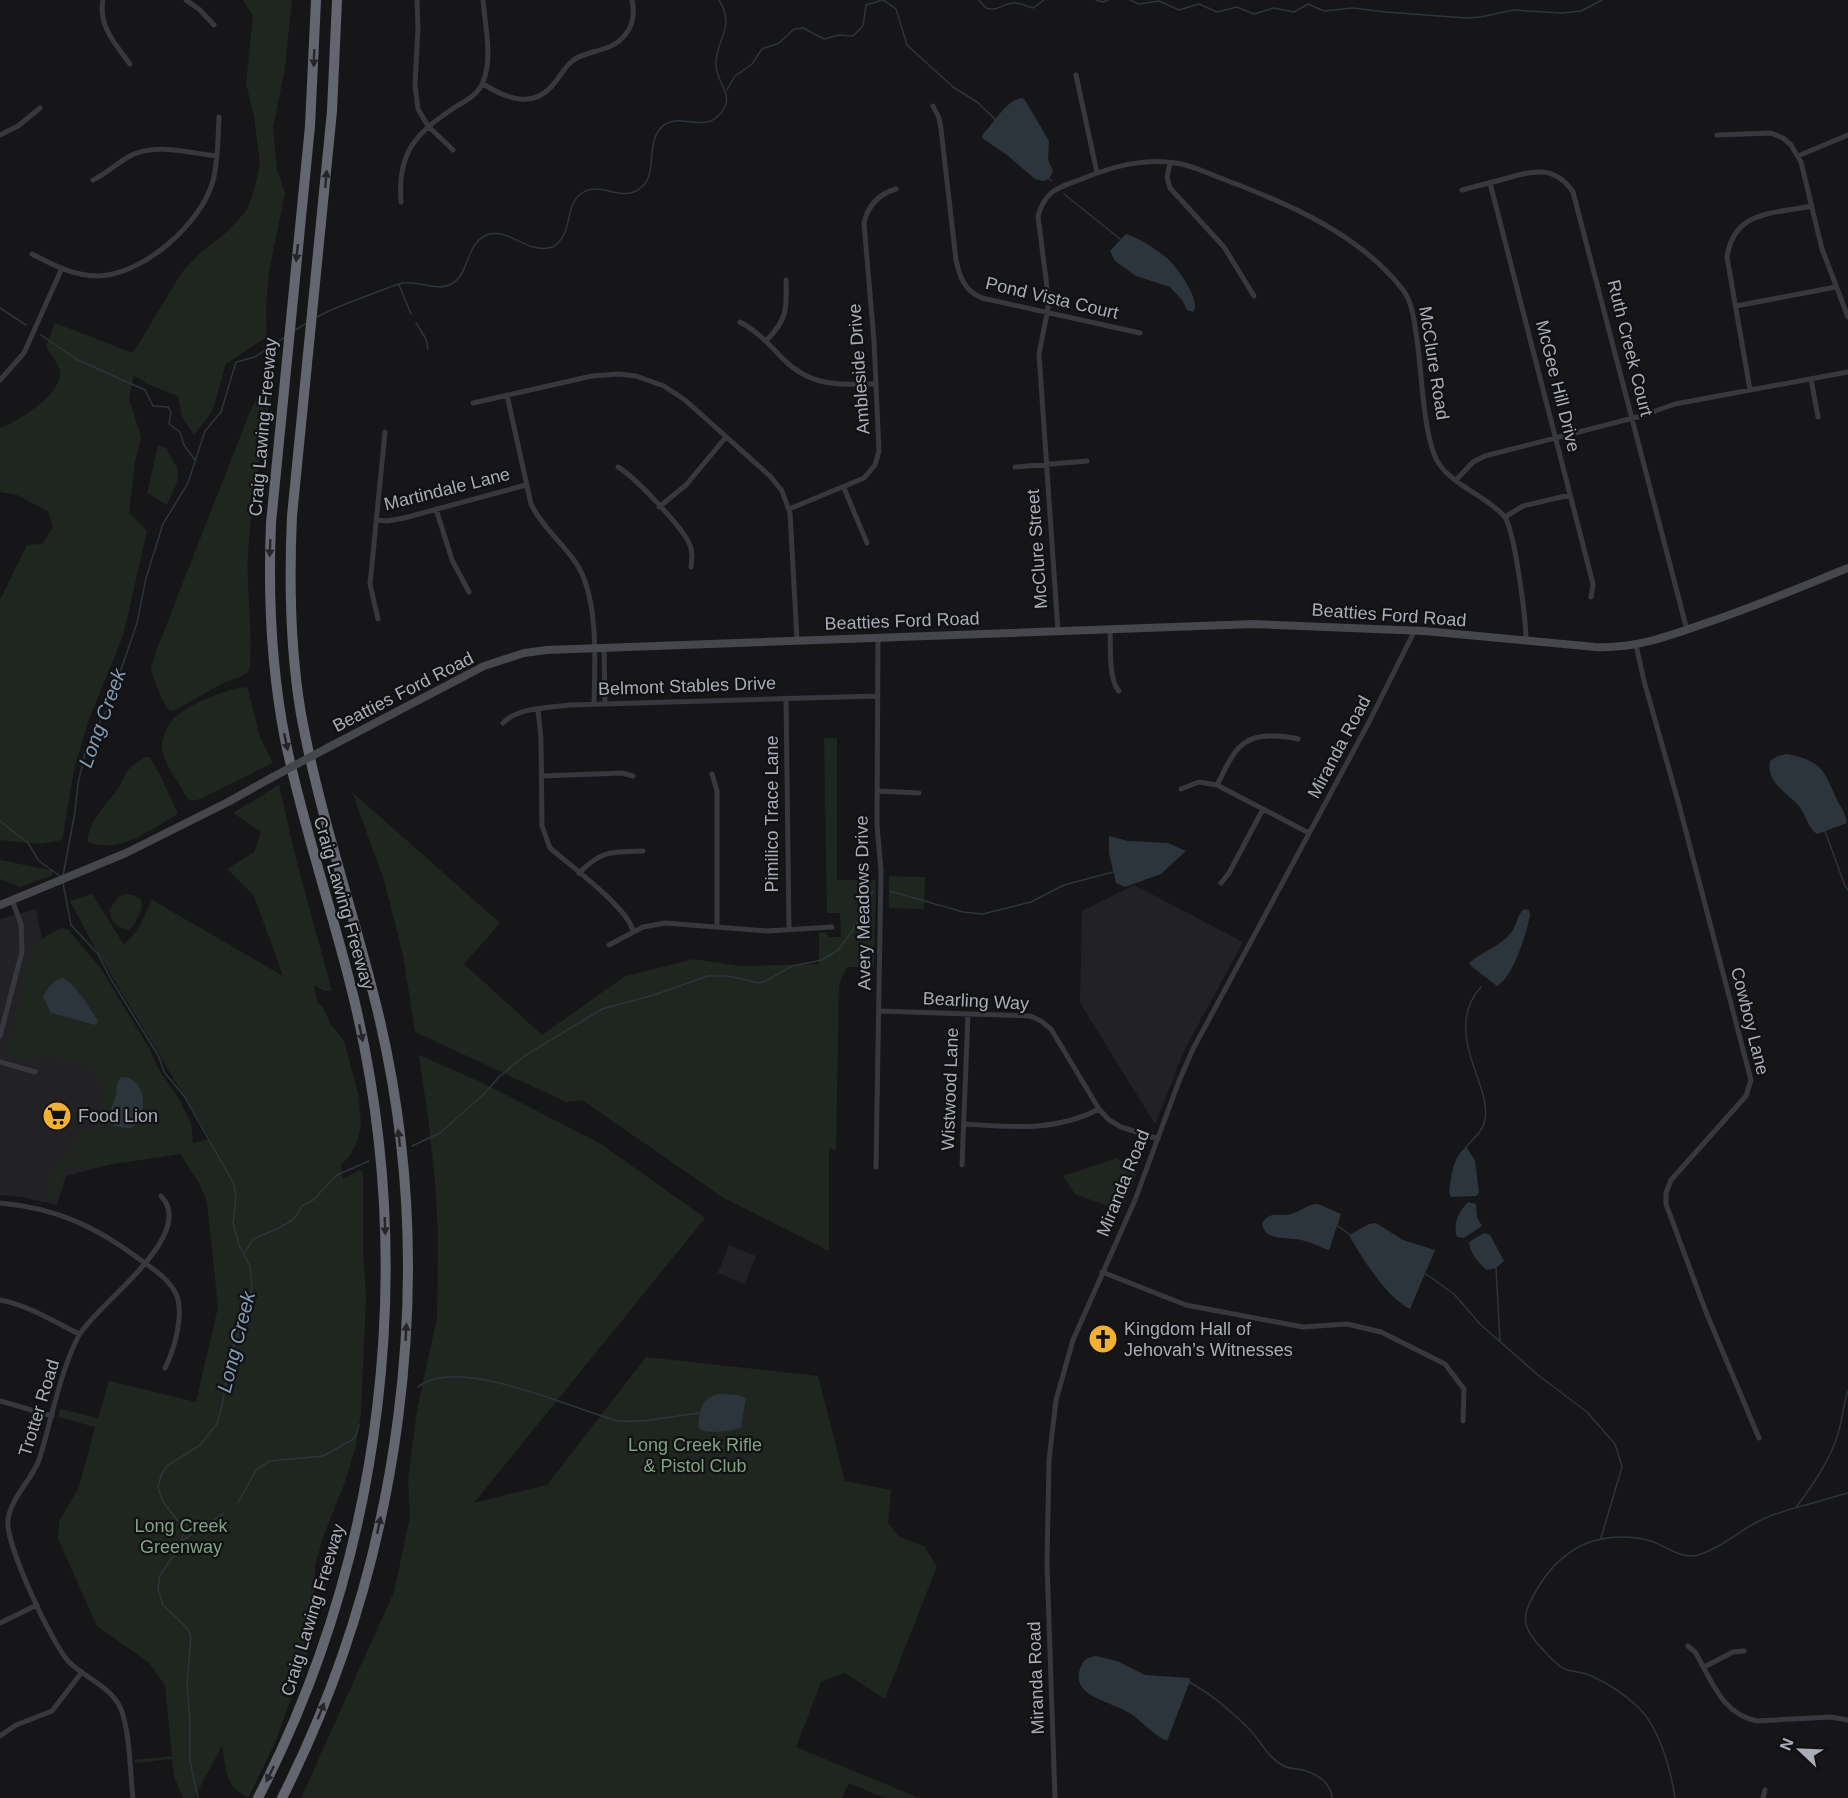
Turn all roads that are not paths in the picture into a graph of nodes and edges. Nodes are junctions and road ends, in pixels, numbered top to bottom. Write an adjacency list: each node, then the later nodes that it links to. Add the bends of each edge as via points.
1 (103, 0): 9 (street, via 105,27)
2 (186, 0): 8 (street)
3 (315, 0): 139 (highway, Craig Lawing Freeway, one-way to 139, via 310,126 271,523 272,651 302,815 365,1048 383,1184 385,1322 379,1399 344,1580 304,1699)
4 (337, 0): 140 (highway, Craig Lawing Freeway, one-way to 4, via 346,1646 377,1537 398,1412 407,1292 405,1197 391,1072 368,971 315,781 291,625 295,483 332,111)
5 (417, 0): 15 (street, via 415,96)
6 (483, 0): 11 (street, via 488,60)
7 (633, 0): 11 (street, via 632,23 624,37 570,63 540,96 515,99)
8 (214, 25)
9 (130, 64)
10 (1076, 75): 23 (street)
11 (483, 84): 15 (street, via 467,100)
12 (933, 106): 36 (street, Pond Vista Court, via 941,129 962,282 982,298)
13 (40, 108): 16 (street)
14 (219, 117): 20 (street)
15 (428, 126): 19 (street); 28 (street, via 406,157)
16 (0, 135)
17 (1717, 135): 21 (street, via 1771,133 1783,138)
18 (1848, 135): 21 (street)
19 (453, 150)
20 (216, 156): 24 (street, via 147,150 127,157); 31 (street, via 213,182 193,220 148,258 110,275 83,275)
21 (1798, 156): 29 (street)
22 (1170, 163): 23 (street, McClure Road, via 1137,162); 34 (street, via 1170,188 1224,247); 57 (street, McClure Road, via 1245,188 1314,220 1358,247 1402,289 1415,325 1433,453)
23 (1097, 173): 36 (street, McClure Road, via 1059,186 1040,207 1038,228)
24 (93, 180)
25 (1490, 183): 27 (street, Ruth Creek Court); 49 (street, Ruth Creek Court, via 1540,171 1559,177 1573,192); 52 (street, McGee Hill Drive)
26 (896, 189): 44 (street, Ambleside Drive, via 874,201 864,223)
27 (1462, 190)
28 (401, 202)
29 (1812, 206): 33 (street); 35 (street, via 1759,216 1736,230 1727,257)
30 (32, 254): 31 (street)
31 (62, 268): 43 (street, via 24,353)
32 (786, 280): 40 (street, via 786,313)
33 (1836, 287): 35 (street); 37 (street)
34 (1254, 296)
35 (1736, 306): 45 (street)
36 (1048, 314): 39 (street, Pond Vista Court); 54 (street, McClure Road, via 1039,354)
37 (1848, 317)
38 (740, 322): 40 (street)
39 (1140, 333)
40 (766, 341): 44 (street, via 790,366 817,381)
41 (1848, 372): 42 (street)
42 (1811, 379): 45 (street); 48 (street)
43 (0, 380)
44 (876, 384): 59 (street, Ambleside Drive, via 878,459 868,475)
45 (1750, 390): 49 (street, via 1675,404)
46 (507, 395): 47 (street); 51 (street, via 592,376 636,376 672,391); 58 (street)
47 (473, 403)
48 (1818, 417)
49 (1632, 418): 52 (street); 74 (street, Ruth Creek Court)
50 (385, 432): 65 (street)
51 (726, 437): 61 (street, via 686,485); 63 (street, via 775,482)
52 (1556, 439): 57 (street, via 1478,459); 60 (street, McGee Hill Drive)
53 (1087, 461): 54 (street)
54 (1046, 464): 56 (street); 75 (street, McClure Street)
55 (618, 467): 61 (street)
56 (1015, 467)
57 (1456, 480): 64 (street, McClure Road)
58 (526, 485): 62 (street, Martindale Lane); 80 (street, via 538,517 583,574)
59 (844, 488): 63 (street, Ambleside Drive); 66 (street)
60 (1570, 495): 64 (street, via 1523,506); 70 (street, McGee Hill Drive, via 1593,584)
61 (659, 507): 67 (street, via 685,535 692,551)
62 (436, 509): 65 (street, Martindale Lane, via 396,520); 69 (street, via 452,560)
63 (789, 509): 77 (street)
64 (1505, 517): 78 (street)
65 (376, 520): 71 (street, via 370,584)
66 (867, 543)
67 (692, 567)
68 (1848, 568): 74 (main road, Beatties Ford Road)
69 (469, 592)
70 (1591, 597)
71 (378, 619)
72 (1110, 629): 73 (main road, Beatties Ford Road, via 1265,624); 75 (main road, Beatties Ford Road); 81 (street, via 1113,681)
73 (1415, 630): 78 (main road, Beatties Ford Road); 97 (street, Miranda Road)
74 (1687, 630): 79 (main road, Beatties Ford Road)
75 (1058, 631): 76 (main road, Beatties Ford Road)
76 (878, 637): 77 (main road, Beatties Ford Road); 82 (street, Avery Meadows Drive)
77 (797, 640): 80 (main road, Beatties Ford Road)
78 (1526, 641): 79 (main road, Beatties Ford Road, via 1611,648)
79 (1636, 645): 128 (street, Cowboy Lane, via 1751,1080 1746,1096 1671,1180 1666,1204)
80 (600, 647): 84 (street); 85 (street); 101 (main road, Beatties Ford Road, bridge, via 547,650 484,666 126,853)
81 (1119, 691)
82 (877, 696): 83 (street, Belmont Stables Drive); 94 (street, Avery Meadows Drive)
83 (786, 698): 85 (street, Belmont Stables Drive); 105 (street, Pimilico Trace Lane)
84 (594, 703): 85 (street, Belmont Stables Drive); 86 (street, Belmont Stables Drive)
85 (605, 703)
86 (538, 709): 87 (street, Belmont Stables Drive, via 517,714); 90 (street)
87 (503, 723)
88 (1298, 739): 92 (street, via 1263,736 1246,741 1233,754)
89 (712, 774): 103 (street, via 717,791)
90 (542, 776): 91 (street); 99 (street, via 542,826 547,841)
91 (633, 776)
92 (1217, 784): 93 (street, via 1199,782); 96 (street)
93 (1181, 789)
94 (877, 791): 95 (street); 108 (street, Avery Meadows Drive, via 881,871)
95 (919, 793)
96 (1263, 809): 97 (street); 100 (street)
97 (1309, 833): 115 (street, Miranda Road, via 1193,1049)
98 (643, 851): 99 (street, via 601,855)
99 (579, 873): 106 (street, via 627,918)
100 (1221, 883)
101 (12, 900): 102 (main road, Beatties Ford Road); 110 (street, via 21,924 22,952)
102 (0, 906)
103 (717, 926): 105 (street); 106 (street, via 665,923)
104 (832, 927): 105 (street)
105 (789, 929)
106 (633, 932): 107 (street)
107 (609, 945)
108 (879, 1011): 109 (street, Bearling Way); 117 (street, Avery Meadows Drive)
109 (968, 1014): 113 (street, Bearling Way, via 1030,1016 1041,1021 1051,1029); 114 (street, Wistwood Lane)
110 (0, 1036)
111 (0, 1062): 112 (street)
112 (35, 1072)
113 (1099, 1109): 114 (street, via 1086,1116 1029,1128); 115 (street, Bearling Way, via 1121,1127)
114 (964, 1124): 116 (street, Wistwood Lane)
115 (1158, 1139): 121 (street, Miranda Road)
116 (962, 1165)
117 (876, 1167)
118 (162, 1197): 120 (street, Trotter Road, via 169,1211 168,1224)
119 (0, 1203): 120 (street, via 63,1215 102,1233)
120 (145, 1263): 123 (street, Trotter Road); 124 (street, via 169,1283 178,1303 176,1333)
121 (1102, 1272): 127 (street, via 1186,1305 1303,1327 1347,1324 1381,1332 1445,1364 1464,1389); 141 (street, Miranda Road, via 1068,1354 1050,1446 1047,1564)
122 (0, 1300): 123 (street, via 44,1314)
123 (80, 1334): 126 (street, Trotter Road)
124 (165, 1368)
125 (0, 1401): 126 (street)
126 (52, 1416): 129 (street, Trotter Road, via 34,1472 15,1499 8,1521 11,1543)
127 (1463, 1422)
128 (1759, 1438)
129 (37, 1605): 130 (street); 134 (street, Trotter Road, via 60,1651)
130 (0, 1623)
131 (1688, 1646): 133 (street)
132 (1744, 1651): 133 (street, via 1732,1652)
133 (1704, 1667): 135 (street, via 1729,1708 1746,1719)
134 (82, 1672): 136 (street, via 51,1711); 138 (street, Trotter Road, via 106,1689 120,1707)
135 (1848, 1720)
136 (0, 1736)
137 (1765, 1790): 142 (street)
138 (133, 1798)
139 (258, 1798)
140 (282, 1798)
141 (1055, 1798)
142 (1763, 1798)

